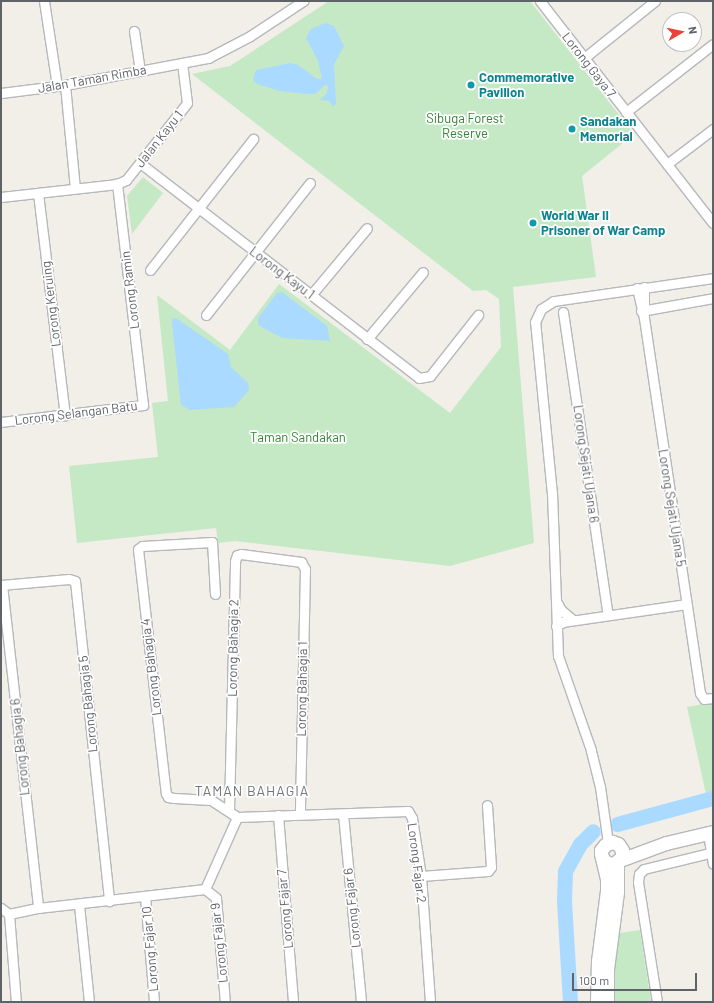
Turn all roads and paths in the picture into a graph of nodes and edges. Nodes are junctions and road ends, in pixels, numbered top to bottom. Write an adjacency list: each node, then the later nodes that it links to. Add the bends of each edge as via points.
1 (44, 1): 10 (street)
2 (303, 1): 8 (street, Jalan Taman Rimba, via 218,54)
3 (655, 1): 7 (street)
4 (542, 2): 7 (street, Lorong Gaya 7)
5 (134, 31): 9 (street)
6 (713, 44): 12 (street)
7 (584, 58): 12 (street, Lorong Gaya 7)
8 (182, 63): 9 (street, Jalan Taman Rimba); 15 (street, Jalan Kayu 1, via 187,103)
9 (140, 71): 10 (street, Jalan Taman Rimba)
10 (61, 85): 11 (street, Jalan Taman Rimba); 19 (street)
11 (1, 93)
12 (626, 112): 16 (street, Lorong Gaya 7)
13 (713, 129): 16 (street)
14 (253, 139): 22 (street)
15 (140, 163): 18 (street, Jalan Kayu 1, via 126,180); 22 (street, Lorong Kayu 1)
16 (667, 164): 23 (street, Lorong Gaya 7)
17 (310, 183): 25 (street)
18 (117, 184): 19 (street); 37 (street, Lorong Ramin)
19 (75, 188): 20 (street)
20 (38, 193): 21 (street); 38 (street, Lorong Keruing)
21 (1, 197)
22 (198, 209): 25 (street, Lorong Kayu 1); 26 (street)
23 (712, 220)
24 (367, 228): 30 (street)
25 (255, 253): 30 (street, Lorong Kayu 1); 35 (street)
26 (150, 270)
27 (423, 272): 36 (street)
28 (713, 278): 29 (street)
29 (640, 288): 33 (street, Lorong Sejati Ujana 5); 43 (street, via 554,301 541,308 535,322 552,494)
30 (311, 295): 36 (street, Lorong Kayu 1)
31 (713, 298): 33 (street)
32 (564, 312): 45 (street, Lorong Sejati Ujana 6)
33 (643, 313): 44 (street, Lorong Sejati Ujana 5)
34 (478, 314): 36 (street, Lorong Kayu 1, via 426,379 419,378)
35 (206, 315)
36 (368, 338)
37 (143, 396): 38 (street, Lorong Selangan Batu, via 143,405)
38 (65, 415): 39 (street, Lorong Selangan Batu)
39 (1, 422)
40 (304, 565): 51 (street, Lorong Bahagia 2, via 301,562 237,555); 52 (street, Lorong Bahagia 1)
41 (2, 585): 66 (street, Lorong Bahagia 5, via 69,579 75,581); 69 (street, Lorong Bahagia 6)
42 (215, 594): 51 (street, Lorong Bahagia 4, via 212,542 142,546 137,554 166,793 168,797 174,798 211,800)
43 (555, 598): 46 (street, via 561,610); 47 (street)
44 (686, 604): 45 (street); 49 (street, Lorong Sejati Ujana 5, via 702,698)
45 (608, 615): 46 (street)
46 (573, 620): 47 (street); 48 (street, via 565,626)
47 (556, 626): 48 (street)
48 (556, 643): 57 (street, via 561,668 591,750)
49 (713, 698)
50 (487, 805): 63 (street, via 491,867 488,871)
51 (229, 810): 55 (street)
52 (300, 814): 53 (street, Lorong Fajar 2); 54 (street, Lorong Fajar 2)
53 (343, 814): 63 (street, Lorong Fajar 2, via 408,811 412,818); 76 (street, Lorong Fajar 6)
54 (278, 815): 55 (street, Lorong Fajar 2); 75 (street, Lorong Fajar 7)
55 (237, 818): 64 (street)
56 (710, 833): 58 (street); 59 (street)
57 (612, 843): 58 (street); 60 (street, via 601,850); 61 (street, via 622,850)
58 (666, 843): 61 (street)
59 (712, 852): 62 (street); 80 (street, via 644,869 639,874 638,882)
60 (602, 858): 61 (street, via 610,864); 78 (street, via 607,890 598,961)
61 (618, 862): 79 (street, via 617,892 607,969)
62 (713, 864)
63 (421, 876): 77 (street, Lorong Fajar 2)
64 (205, 889): 65 (street); 74 (street, Lorong Fajar 9, via 216,898)
65 (145, 896): 66 (street); 73 (street, Lorong Fajar 10)
66 (109, 901): 67 (street)
67 (79, 904): 69 (street); 72 (street)
68 (1, 908): 70 (street)
69 (38, 908): 70 (street)
70 (9, 914): 71 (street)
71 (16, 1002)
72 (89, 1002)
73 (154, 1002)
74 (225, 1002)
75 (293, 1002)
76 (361, 1002)
77 (430, 1002)
78 (597, 1002)
79 (607, 1002)
80 (657, 1002)

